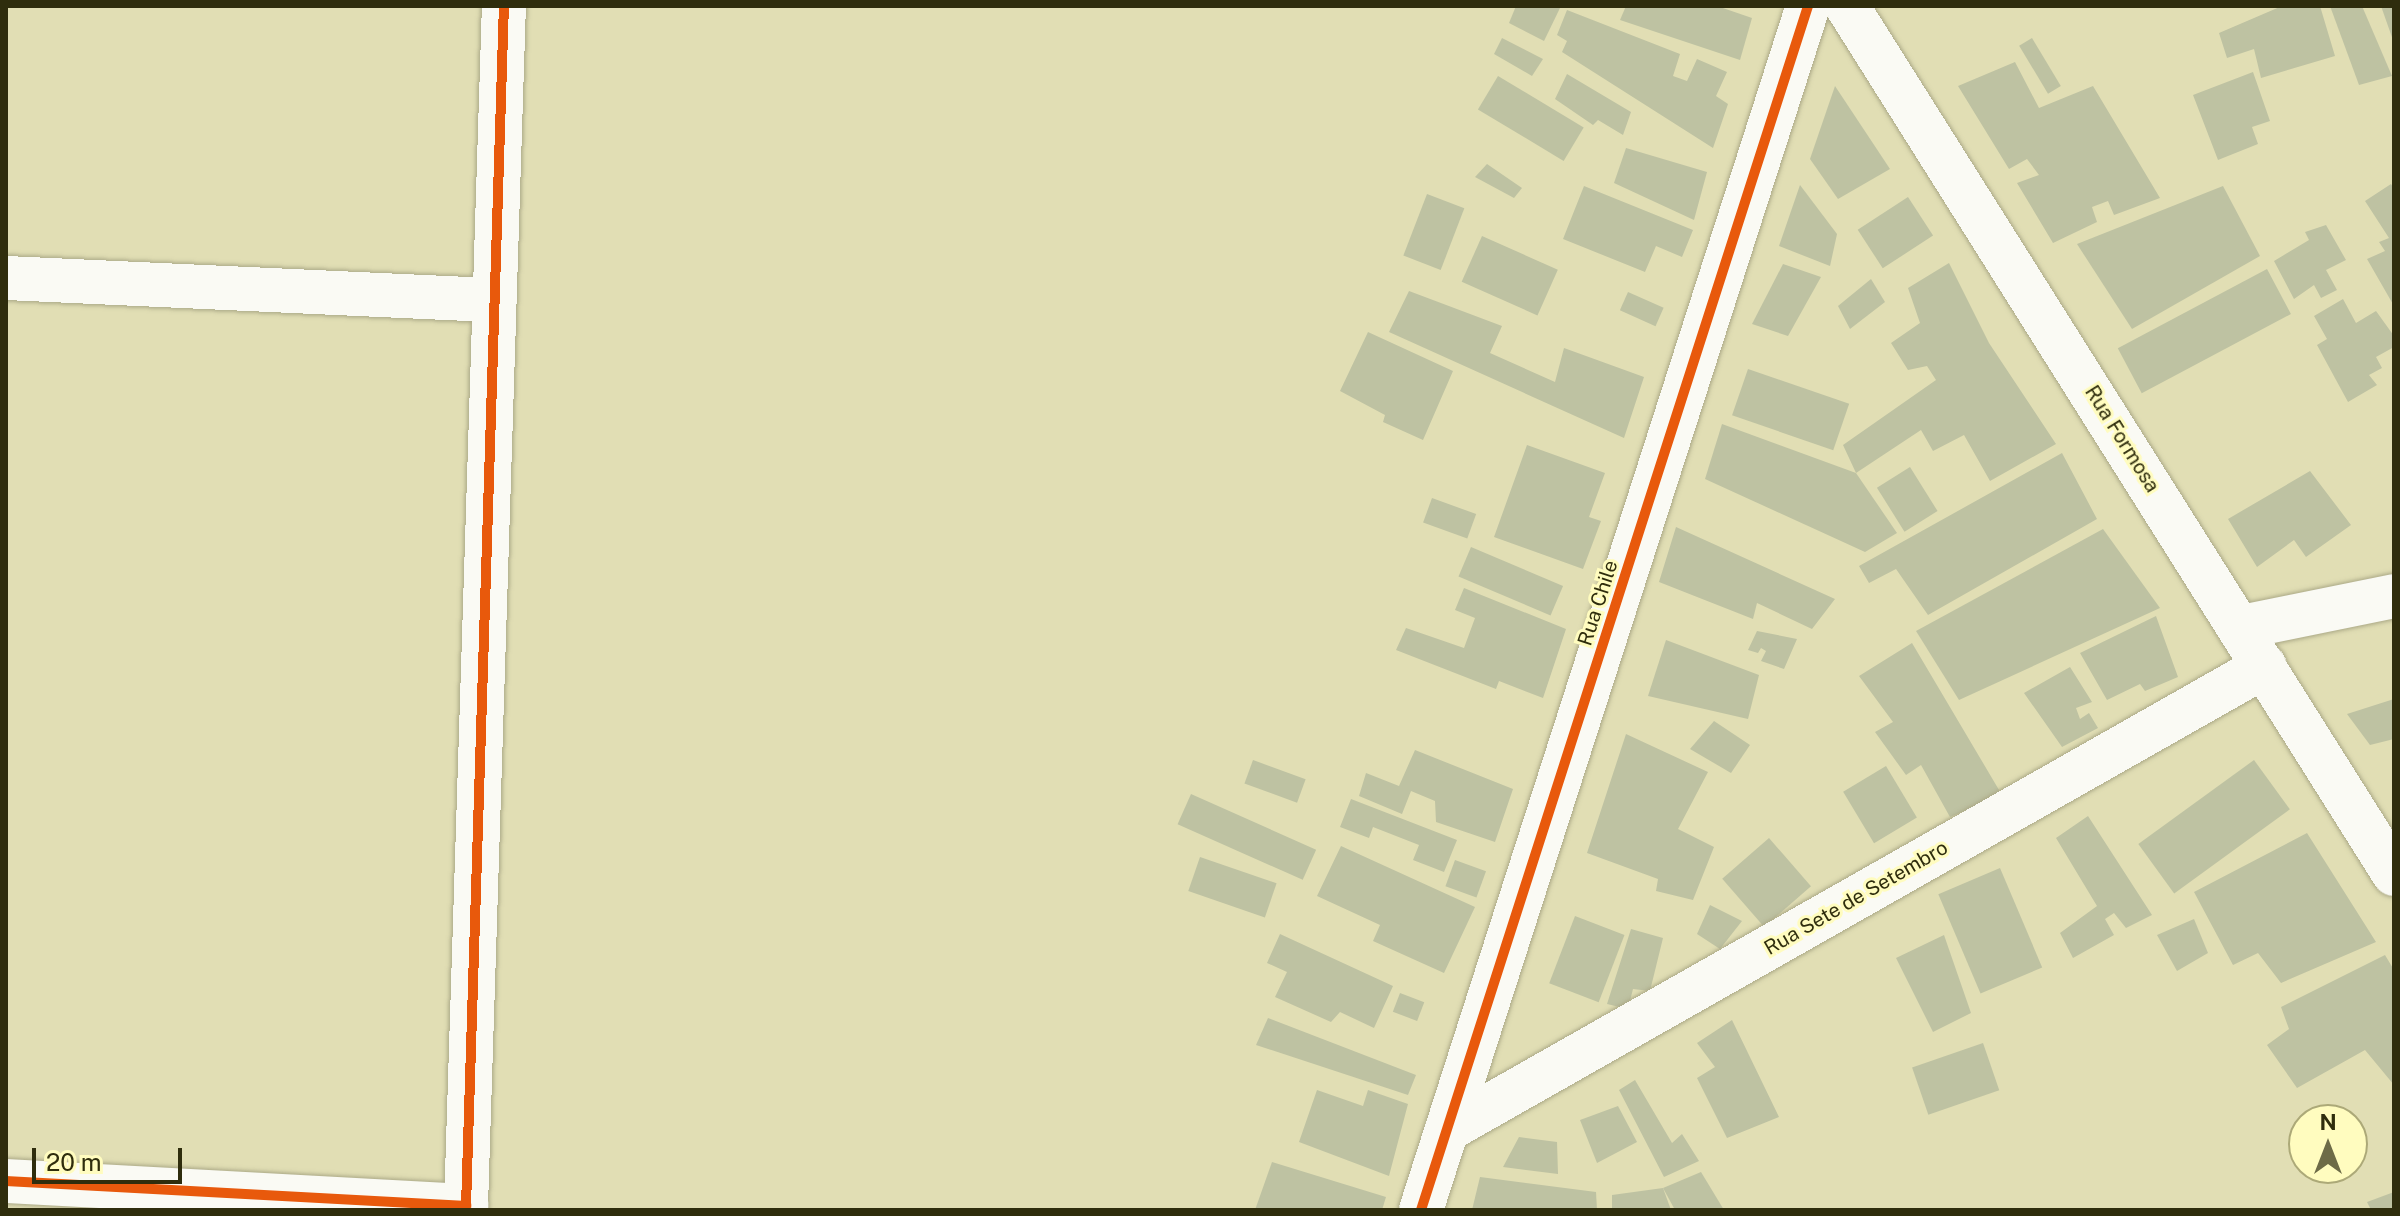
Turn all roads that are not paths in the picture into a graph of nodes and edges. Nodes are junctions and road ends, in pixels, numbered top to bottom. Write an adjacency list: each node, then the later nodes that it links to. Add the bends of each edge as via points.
1 (504, 6): 5 (street)
2 (1808, 6): 10 (street, Rua Chile)
3 (1847, 6): 7 (street, Rua Formosa)
4 (6, 278): 5 (street)
5 (494, 300): 11 (street, via 466,1206)
6 (2394, 596): 7 (street)
7 (2242, 627): 8 (street, Rua Formosa)
8 (2265, 666): 9 (street, Rua Formosa); 10 (street, Rua Sete de Setembro)
9 (2394, 874)
10 (1447, 1130): 12 (street, Rua Chile)
11 (6, 1181)
12 (1421, 1210)

